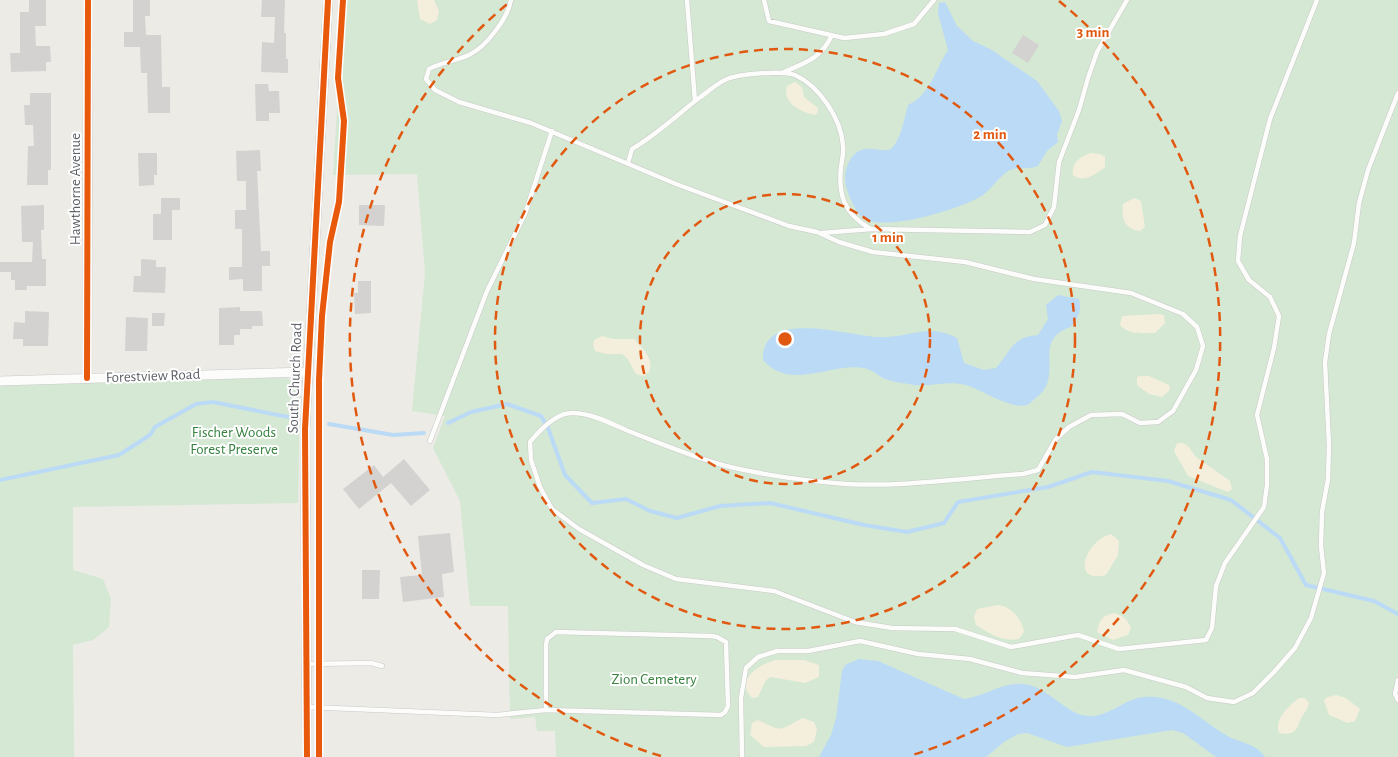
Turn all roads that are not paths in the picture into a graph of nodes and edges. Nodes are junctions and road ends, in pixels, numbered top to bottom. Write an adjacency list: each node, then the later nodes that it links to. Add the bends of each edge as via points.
1 (88, 0): 18 (street, Hawthorne Avenue)
2 (328, 0): 17 (street, South Church Road)
3 (511, 0): 13 (lane, via 504,21 472,54 429,69 426,79 435,90 459,102)
4 (686, 0): 12 (lane)
5 (764, 0): 9 (lane, via 769,21)
6 (934, 0): 9 (lane, via 914,24 884,34 844,38)
7 (1127, 0): 15 (lane, via 1097,52 1059,162 1054,207 1045,225 1030,232)
8 (1317, 0): 16 (lane, via 1270,119 1240,236 1238,261 1249,280 1270,297 1279,316 1257,415 1267,460 1267,485 1264,507 1224,563 1216,586 1212,628 1206,640 1119,649 1078,635 1011,647 956,629 892,628 855,622 774,591 676,579 643,565 579,529 552,509 540,488 531,460 530,442 553,421 571,413 595,418 726,466 846,484 927,482 1038,470 1056,439 1090,415 1122,414 1140,423 1158,422 1173,411 1196,370 1203,346 1197,327 1183,314 1131,293 1034,279 965,262 873,252)
9 (832, 35): 10 (lane, via 826,49)
10 (781, 74): 12 (lane, via 728,78); 15 (lane, via 793,74 806,81 818,92 839,127 843,145 839,185 845,205 854,220)
11 (1398, 93): 28 (lane, via 1368,170 1359,203 1354,243 1325,362 1329,446 1322,512 1322,580 1312,618 1295,648 1253,693 1234,702 1207,698 1186,687 1124,670 1075,677 1022,672 970,659 918,654 860,641 808,651 777,651 758,657 746,668 741,698)
12 (695, 101): 14 (lane, via 648,140 632,149)
13 (552, 131): 14 (lane); 20 (lane, via 525,214 487,292)
14 (628, 162): 16 (lane, via 725,203 789,226)
15 (870, 229): 16 (lane)
16 (820, 233)
17 (307, 372): 18 (street, Forestview Road); 21 (street, South Church Road)
18 (87, 378): 19 (street, Forestview Road)
19 (0, 381)
20 (430, 440)
21 (307, 664): 22 (lane); 25 (street, South Church Road)
22 (382, 666)
23 (1398, 680): 24 (lane, via 1395,694)
24 (1398, 700)
25 (307, 707): 26 (lane, via 497,715); 27 (street, South Church Road)
26 (546, 710): 26 (lane, via 720,715 728,706 726,642 717,636 556,632 547,639 546,645)
27 (307, 757)
28 (742, 757)

